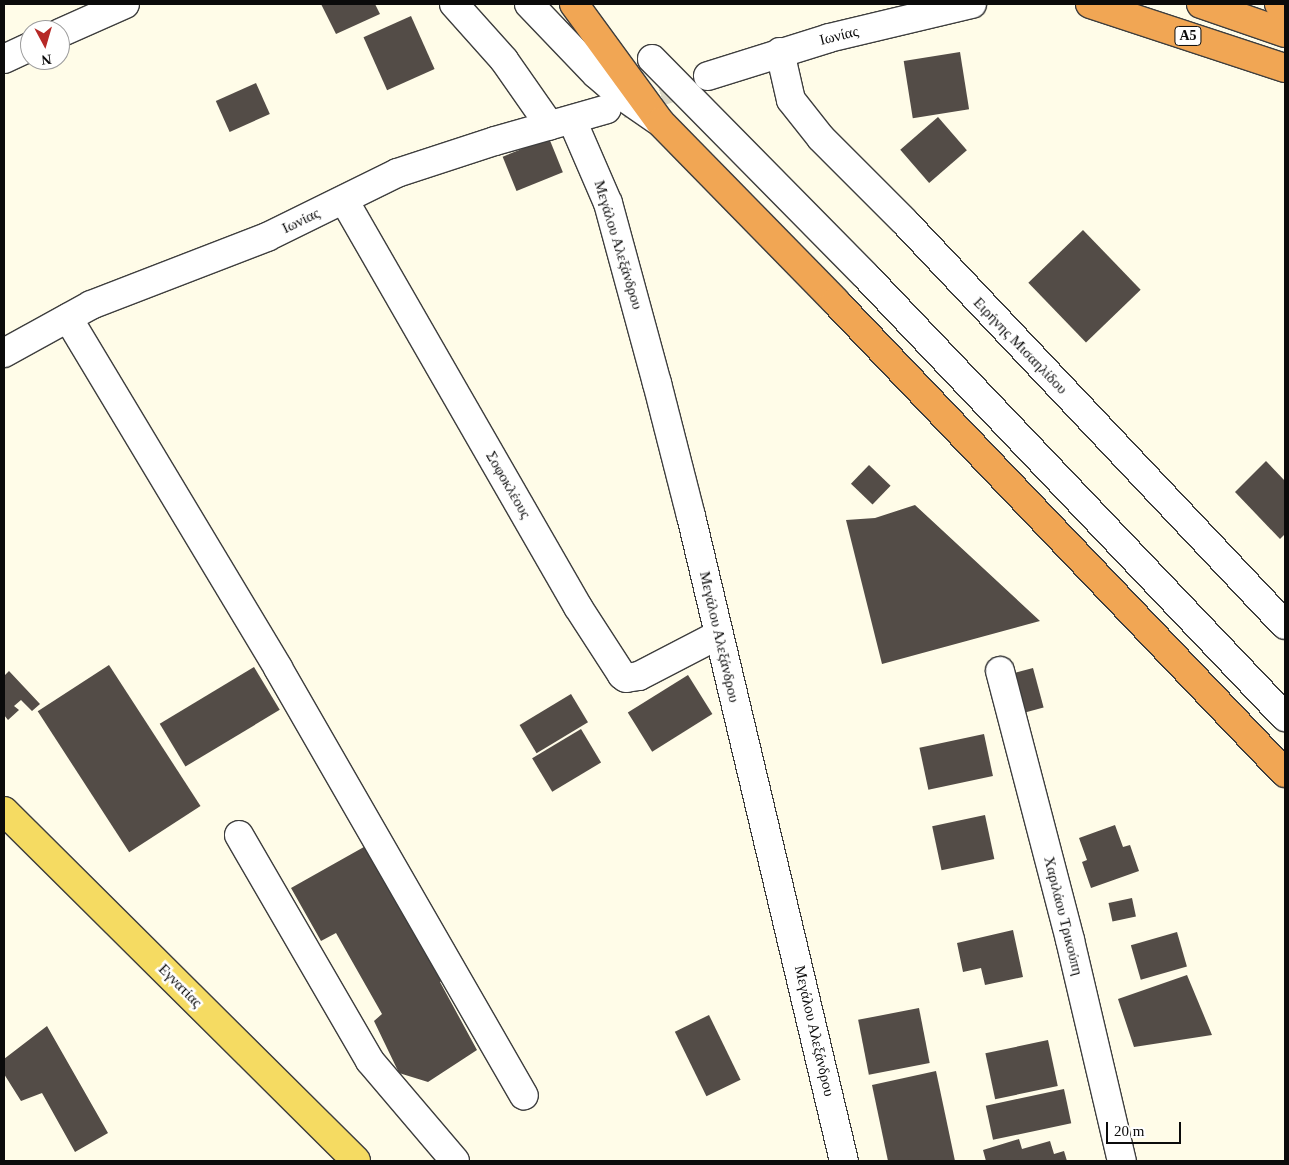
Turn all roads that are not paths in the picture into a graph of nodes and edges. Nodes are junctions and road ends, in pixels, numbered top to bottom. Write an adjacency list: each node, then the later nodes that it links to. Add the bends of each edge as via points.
1 (125, 4): 10 (street)
2 (454, 4): 20 (street, Μεγάλου Αλεξάνδρου)
3 (529, 4): 19 (street, via 596,74)
4 (574, 4): 19 (highway)
5 (972, 4): 13 (street, Ιωνίας)
6 (1090, 4): 16 (highway, Α5)
7 (1201, 4): 11 (highway, Α5)
8 (1279, 4): 9 (highway)
9 (1285, 5)
10 (70, 29)
11 (1285, 33)
12 (20, 52): 14 (street)
13 (780, 52): 17 (street, Ιωνίας); 24 (street, Ειρήνης Μισαηλίδου, via 791,100 822,138)
14 (4, 59)
15 (652, 59): 27 (street, via 872,282)
16 (1285, 68)
17 (708, 76)
18 (607, 109): 20 (street, Ιωνίας)
19 (660, 122): 28 (highway)
20 (561, 123): 21 (street, Ιωνίας, via 418,165); 25 (street, Μεγάλου Αλεξάνδρου, via 603,188 617,232 675,453)
21 (344, 200): 22 (street, Ιωνίας, via 223,256 122,292); 25 (street, Σοφοκλέους, via 614,666 626,678 639,676)
22 (68, 318): 23 (street, Ιωνίας); 31 (street, via 283,677)
23 (4, 353)
24 (1285, 625)
25 (718, 635): 34 (street, Μεγάλου Αλεξάνδρου)
26 (1000, 671): 35 (street, Χαριλάου Τρικούπη, via 1070,940)
27 (1285, 716)
28 (1285, 773)
29 (4, 812): 32 (main road, Εγνατίας)
30 (239, 835): 33 (street, via 370,1062)
31 (524, 1095)
32 (356, 1161)
33 (455, 1161)
34 (844, 1161)
35 (1122, 1161)

